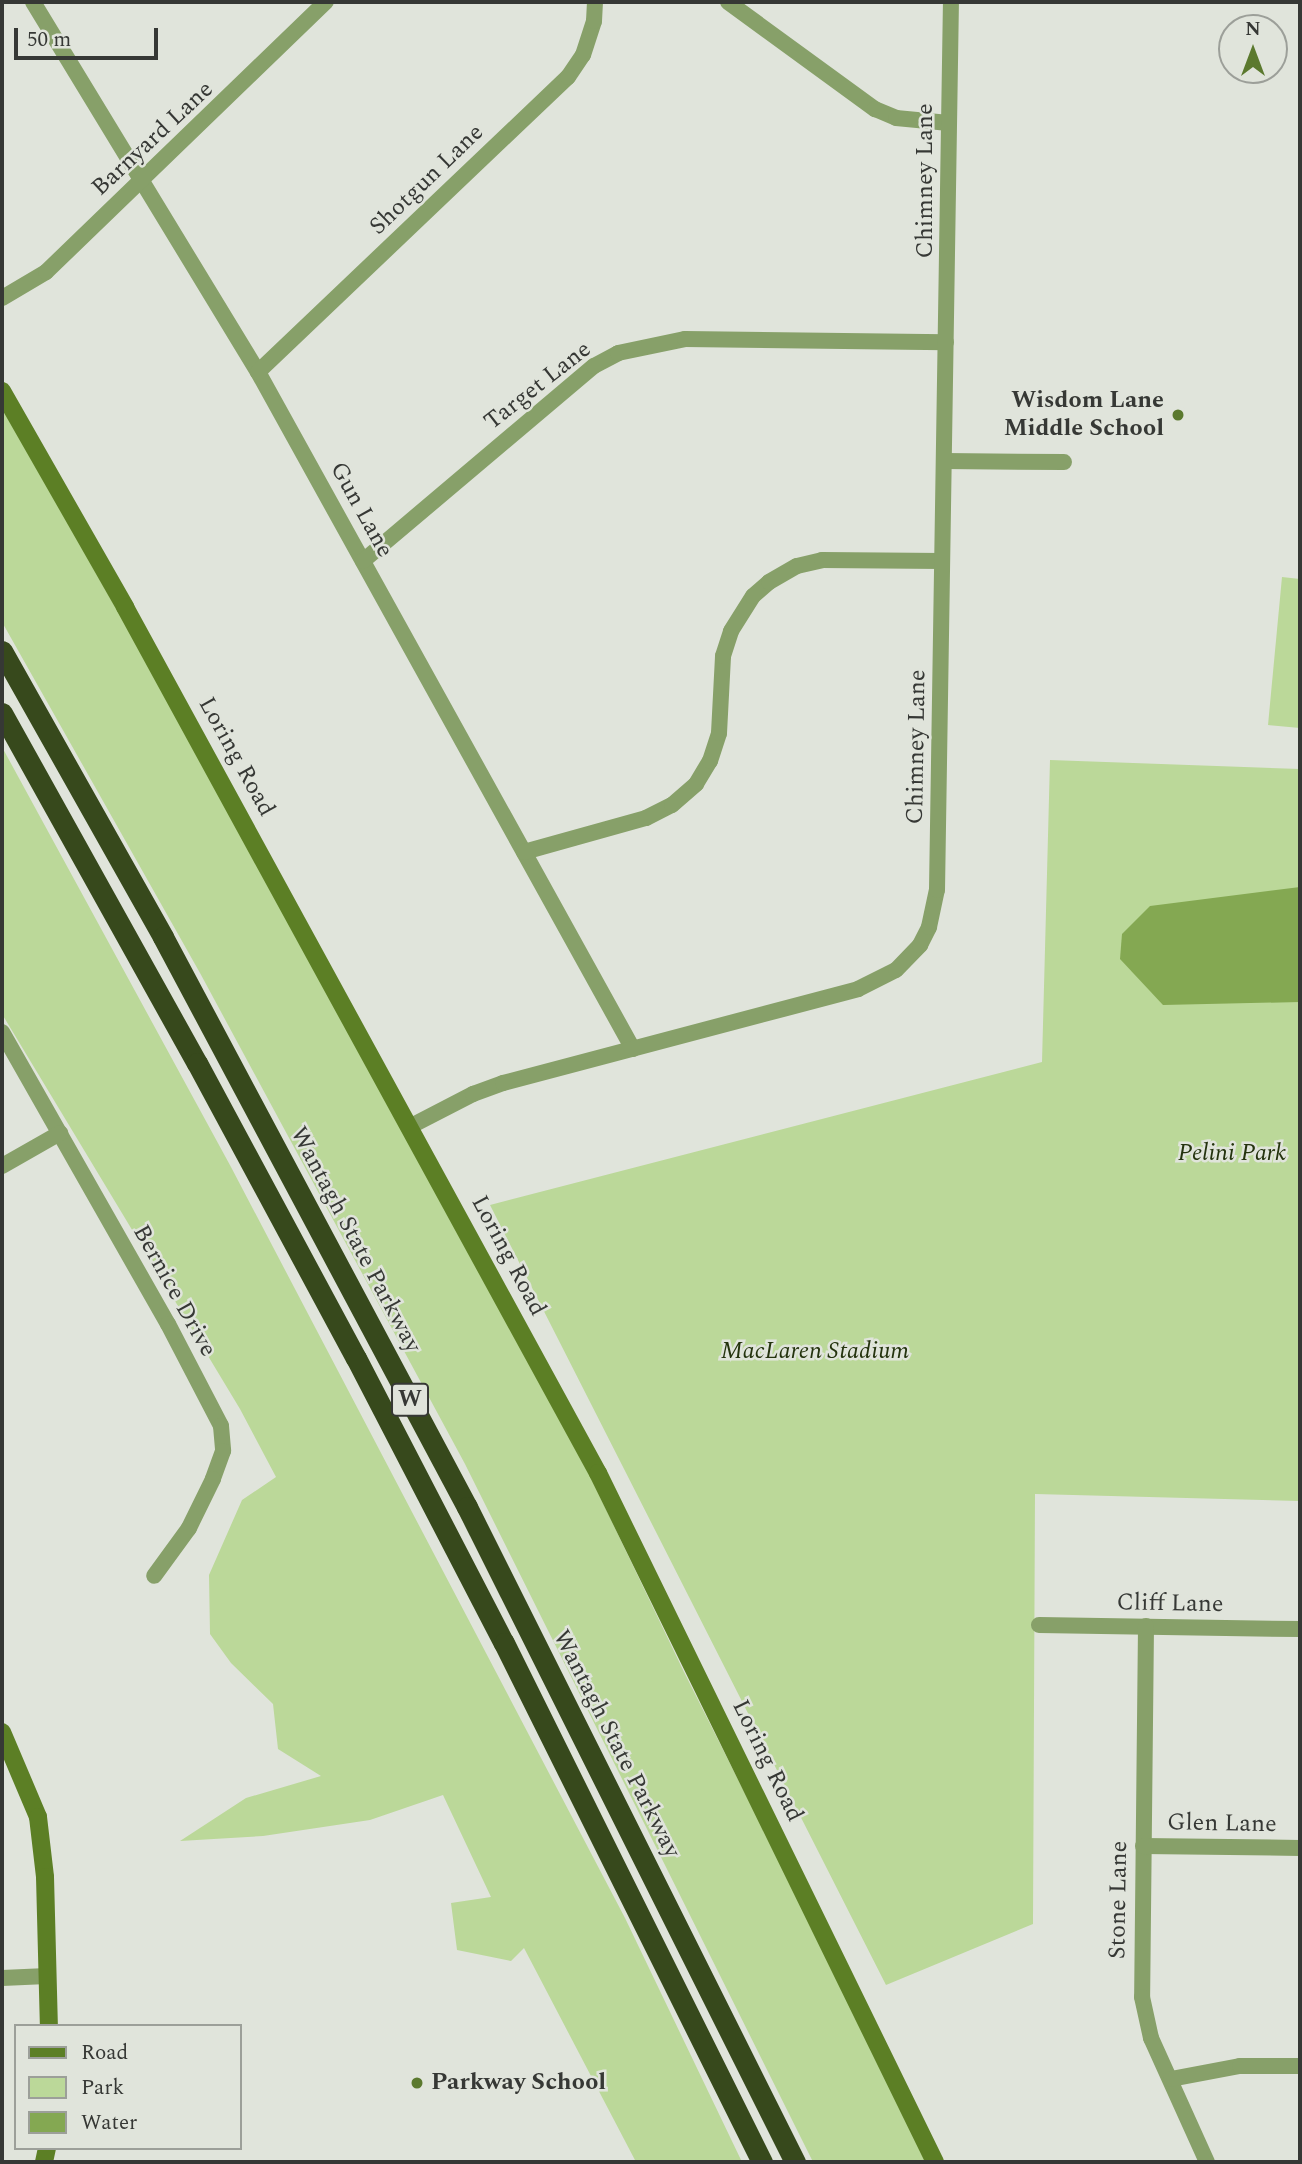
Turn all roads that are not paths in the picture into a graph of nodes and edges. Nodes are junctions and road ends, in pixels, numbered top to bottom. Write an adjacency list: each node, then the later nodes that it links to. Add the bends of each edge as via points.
1 (33, 2): 7 (street, Gun Lane)
2 (326, 2): 7 (street, Barnyard Lane)
3 (595, 2): 10 (street, Shotgun Lane, via 583,55 568,77)
4 (727, 2): 6 (street, via 875,109 896,118)
5 (951, 2): 6 (street, Chimney Lane)
6 (949, 123): 9 (street, Chimney Lane)
7 (144, 180): 8 (street, Barnyard Lane, via 46,272); 10 (street, Gun Lane)
8 (2, 299)
9 (946, 342): 12 (street, Chimney Lane); 14 (street, Target Lane, via 685,339 618,353 594,366)
10 (258, 372): 14 (street, Gun Lane)
11 (2, 391): 21 (street, Loring Road)
12 (944, 461): 13 (street); 15 (street, Chimney Lane)
13 (1065, 462)
14 (363, 561): 18 (street, Gun Lane)
15 (942, 561): 18 (street, via 822,560 797,566 769,582 753,596 731,631 723,656 719,733 696,784 672,805 646,818); 20 (street, Chimney Lane, via 937,890 920,944 896,970 858,989)
16 (2, 651): 37 (highway, Wantagh State Parkway / W, via 163,937 467,1507)
17 (2, 713): 36 (highway, W, via 356,1359 504,1643)
18 (524, 852): 20 (street, Gun Lane)
19 (2, 1032): 22 (street, Bernice Drive)
20 (633, 1049): 21 (street, Chimney Lane, via 495,1086)
21 (411, 1126): 38 (street, Loring Road, via 598,1473)
22 (60, 1133): 23 (street); 24 (street, Bernice Drive, via 221,1426 223,1451 213,1479 189,1528)
23 (2, 1166)
24 (154, 1576)
25 (1039, 1625): 26 (street, Cliff Lane)
26 (1146, 1626): 27 (street, Cliff Lane); 29 (street, Stone Lane)
27 (1300, 1629)
28 (2, 1732): 31 (street, via 38,1817 45,1877)
29 (1143, 1846): 30 (street, Glen Lane); 35 (street, Stone Lane, via 1142,1997 1151,2038)
30 (1300, 1848)
31 (47, 1976): 32 (street); 33 (street)
32 (2, 1978)
33 (48, 2024)
34 (1300, 2067): 35 (street, via 1240,2066)
35 (1171, 2079): 39 (street, Stone Lane)
36 (762, 2162)
37 (795, 2162)
38 (935, 2162)
39 (1207, 2162)

